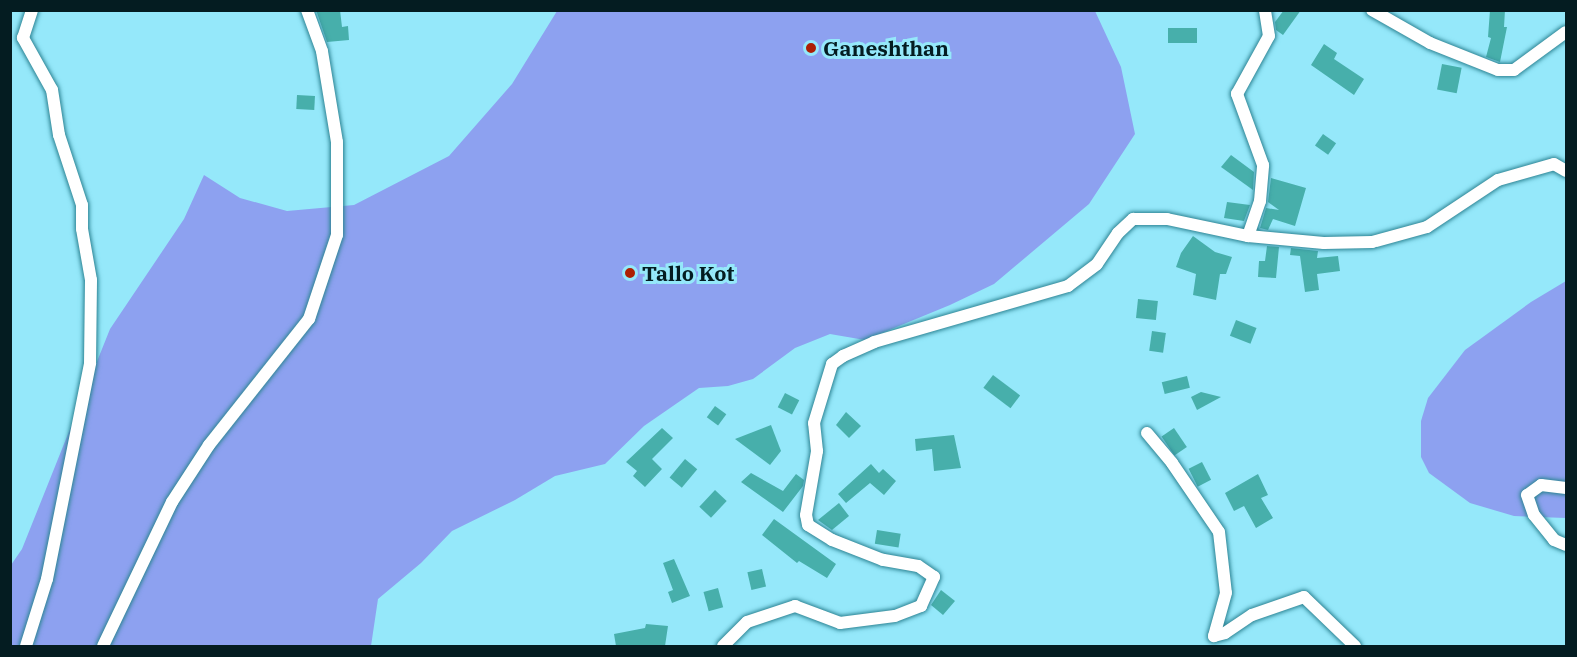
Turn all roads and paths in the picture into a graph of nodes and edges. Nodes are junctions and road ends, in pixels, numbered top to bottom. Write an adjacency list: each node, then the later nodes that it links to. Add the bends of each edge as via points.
1 (32, 10): 11 (street, via 23,38 52,90 59,135 82,205 91,280 90,363 47,579)
2 (307, 10): 12 (street, via 322,51 337,142 337,235 309,319 209,445 172,502)
3 (1265, 10): 7 (street, via 1269,36 1237,94 1263,165 1260,201)
4 (1372, 10): 5 (street, via 1430,43 1498,70 1514,70)
5 (1566, 32)
6 (1566, 171): 7 (street, via 1554,164 1498,180 1427,227 1371,242 1324,243)
7 (1248, 236): 13 (street, via 1167,219 1133,219 1097,264 1068,286 874,342 832,364 814,423 817,451 806,514 808,525 832,540 883,560 918,566 934,578 921,606 895,616 840,623 795,606 747,622)
8 (1147, 433): 14 (street, via 1219,532 1226,592 1214,636 1252,615 1304,597)
9 (1566, 488): 10 (street, via 1541,485 1527,495 1534,515 1554,540)
10 (1566, 545)
11 (26, 646)
12 (103, 646)
13 (723, 646)
14 (1355, 646)

